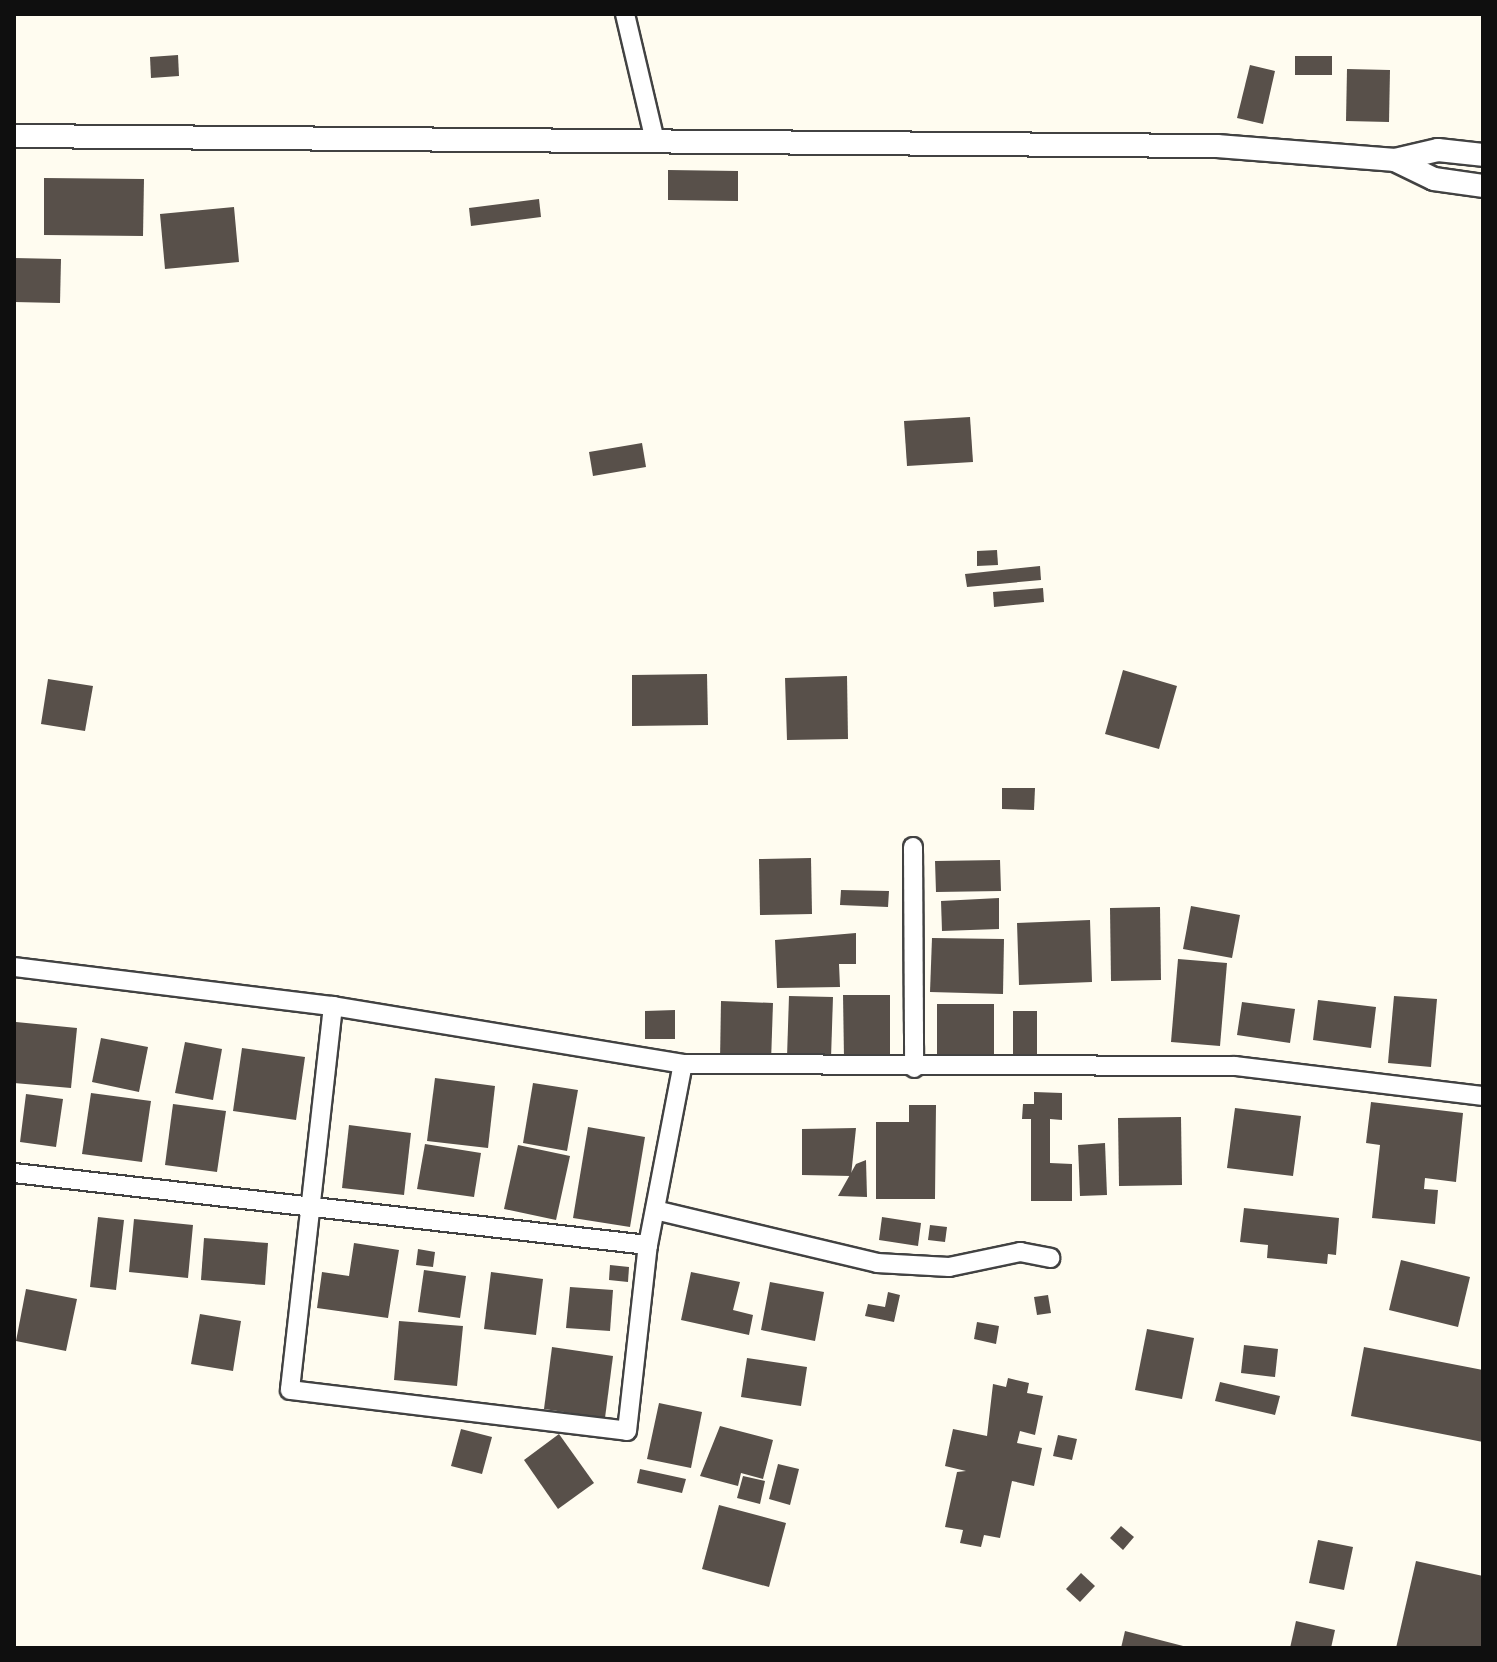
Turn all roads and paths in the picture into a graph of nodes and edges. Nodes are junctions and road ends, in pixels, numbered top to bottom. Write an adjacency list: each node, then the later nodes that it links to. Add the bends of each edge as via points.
1 (625, 14): 3 (street)
2 (14, 136): 3 (street)
3 (655, 141): 5 (street, via 1217,146)
4 (1483, 155): 5 (street, via 1438,150)
5 (1395, 160): 6 (street, via 1434,179)
6 (1483, 186)
7 (913, 847): 11 (street)
8 (14, 967): 9 (street)
9 (333, 1006): 10 (street); 14 (street)
10 (683, 1064): 11 (street); 15 (street)
11 (914, 1068): 12 (street, via 1235,1066)
12 (1483, 1096)
13 (14, 1173): 14 (street)
14 (306, 1205): 16 (street); 16 (street, via 290,1390 627,1431)
15 (655, 1210): 16 (street); 17 (street, via 877,1263 949,1267 1020,1252)
16 (648, 1245)
17 (1050, 1258)

